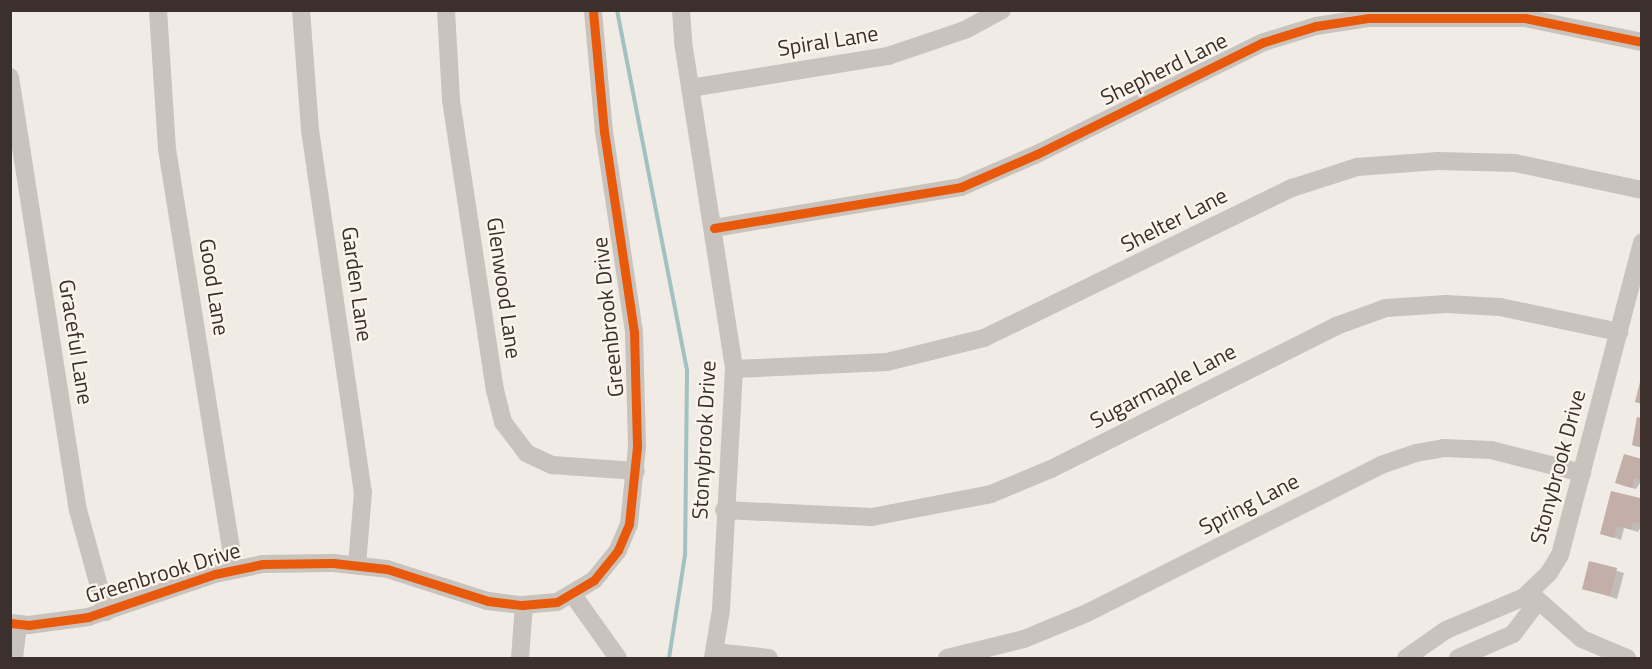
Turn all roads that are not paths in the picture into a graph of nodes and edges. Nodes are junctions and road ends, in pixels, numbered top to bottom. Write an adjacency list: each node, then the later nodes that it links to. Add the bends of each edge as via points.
1 (158, 10): 19 (street, Good Lane, via 167,149)
2 (301, 10): 18 (street, Garden Lane, via 308,121 363,492)
3 (446, 10): 15 (street, Glenwood Lane, via 451,100 503,422 518,446 545,462)
4 (593, 10): 15 (street, Greenbrook Drive, via 604,132 634,332)
5 (681, 10): 9 (street, Stonybrook Drive)
6 (1002, 10): 9 (street, Spiral Lane, via 965,30 888,56)
7 (1641, 42): 11 (street, Shepherd Lane, via 1525,18 1369,18 1316,26 1264,42 1037,154 961,187)
8 (10, 77): 23 (street, Graceful Lane, via 78,510)
9 (690, 88): 11 (street, Stonybrook Drive)
10 (1641, 190): 14 (street, Shelter Lane, via 1515,163 1429,161 1356,167 1292,188 984,338 887,362)
11 (714, 228): 14 (street, Stonybrook Drive)
12 (1641, 243): 13 (street, Stonybrook Drive)
13 (1619, 332): 16 (street, Stonybrook Drive); 17 (street, Sugarmaple Lane, via 1500,307 1446,304 1386,308 1336,326 1061,464 991,494 873,517)
14 (734, 369): 17 (street, Stonybrook Drive)
15 (636, 471): 20 (street, Greenbrook Drive, via 629,524 618,550 594,580)
16 (1582, 473): 21 (street, Stonybrook Drive, via 1560,555); 30 (street, Spring Lane, via 1491,450 1444,448 1416,453 1381,465 1061,624 994,648)
17 (724, 510): 25 (street, Stonybrook Drive, via 721,610)
18 (357, 565): 19 (street, Greenbrook Drive, via 288,562); 22 (street, Greenbrook Drive, via 403,572 488,601)
19 (234, 569): 23 (street, Greenbrook Drive)
20 (573, 595): 22 (street, Greenbrook Drive, via 557,602); 28 (street, via 604,645)
21 (1534, 597): 31 (street, Stonybrook Drive, via 1446,630); 32 (street, via 1513,634); 33 (street, via 1582,639)
22 (524, 606): 27 (street)
23 (106, 612): 24 (street, Greenbrook Drive, via 56,623)
24 (14, 623): 26 (street)
25 (714, 655): 29 (street)
26 (14, 658)
27 (520, 658)
28 (618, 658)
29 (770, 658)
30 (947, 658)
31 (1406, 658)
32 (1458, 658)
33 (1627, 658)

